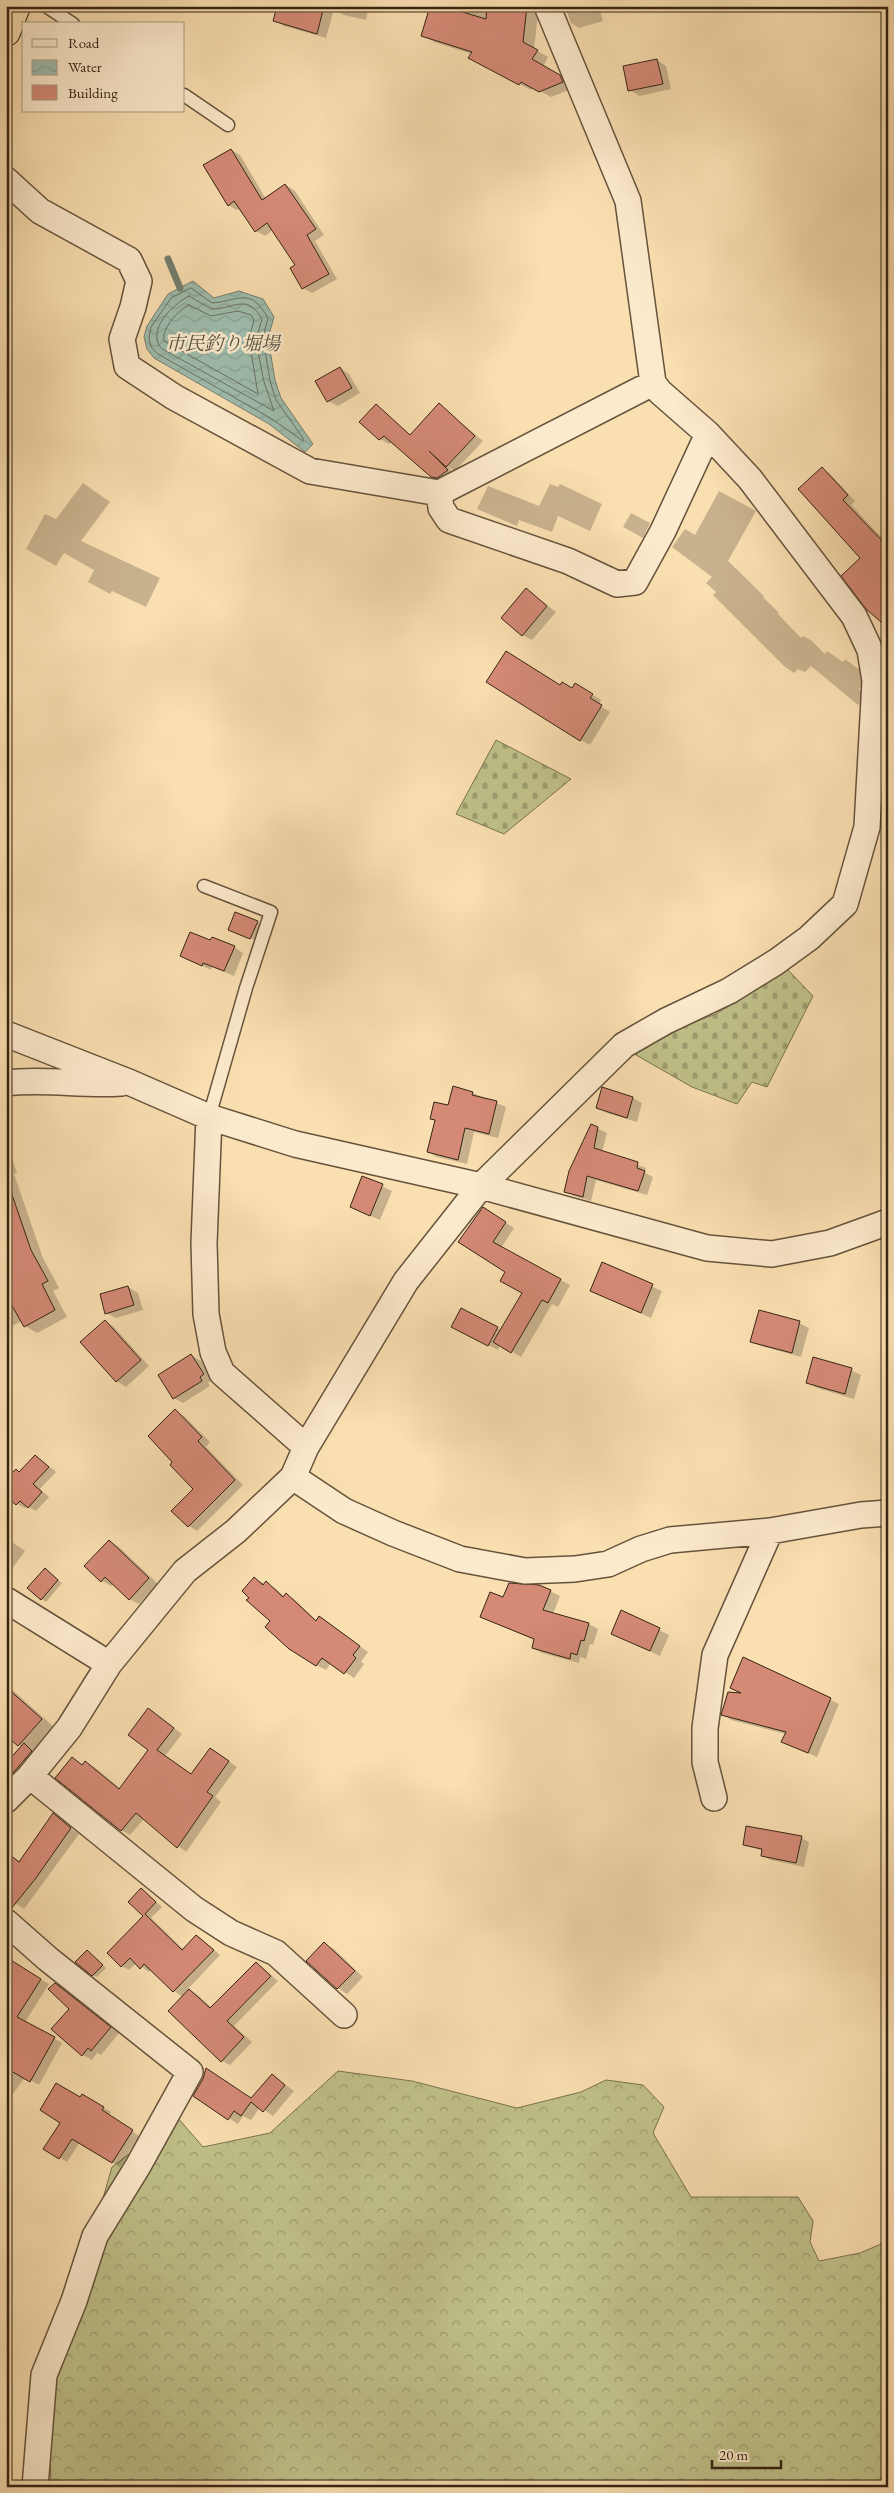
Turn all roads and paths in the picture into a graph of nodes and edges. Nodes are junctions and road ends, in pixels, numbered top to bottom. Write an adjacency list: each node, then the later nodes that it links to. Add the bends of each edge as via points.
1 (16, 6): 5 (highway)
2 (46, 6): 4 (lane)
3 (547, 6): 9 (street, via 628,201)
4 (70, 22)
5 (6, 32)
6 (185, 96): 7 (lane)
7 (228, 125)
8 (6, 180): 11 (street, via 40,211 129,260 138,281 122,339 127,366 174,397 310,471)
9 (652, 383): 10 (street); 11 (street)
10 (708, 434): 11 (street, via 663,531 635,582 616,584 568,561 449,520 441,508); 12 (street, via 750,479 854,616)
11 (439, 492)
12 (882, 678): 18 (street, via 867,826 845,904 809,938 776,962 729,991 624,1045)
13 (204, 886): 17 (lane, via 271,912)
14 (6, 1034): 16 (street)
15 (6, 1082): 16 (street, via 33,1079 97,1085)
16 (131, 1083): 17 (street)
17 (209, 1117): 18 (street, via 295,1144); 20 (street, via 204,1243 206,1314 212,1352 222,1372)
18 (481, 1186): 19 (street, via 708,1248 772,1254 830,1243); 20 (street, via 406,1281)
19 (888, 1222)
20 (306, 1447): 21 (street)
21 (293, 1476): 23 (street, via 344,1511 393,1533 460,1559 525,1571 608,1564 670,1540); 25 (street, via 236,1530 186,1571)
22 (888, 1513): 23 (street)
23 (770, 1531): 28 (street, via 715,1655 705,1728 705,1762)
24 (6, 1600): 25 (street)
25 (108, 1664): 26 (street, via 69,1728)
26 (30, 1776): 27 (street); 30 (street, via 194,1909 231,1934 276,1953)
27 (8, 1796)
28 (714, 1798)
29 (6, 1922): 31 (street, via 190,2072 95,2236 74,2302 44,2375)
30 (344, 2015)
31 (35, 2487)

